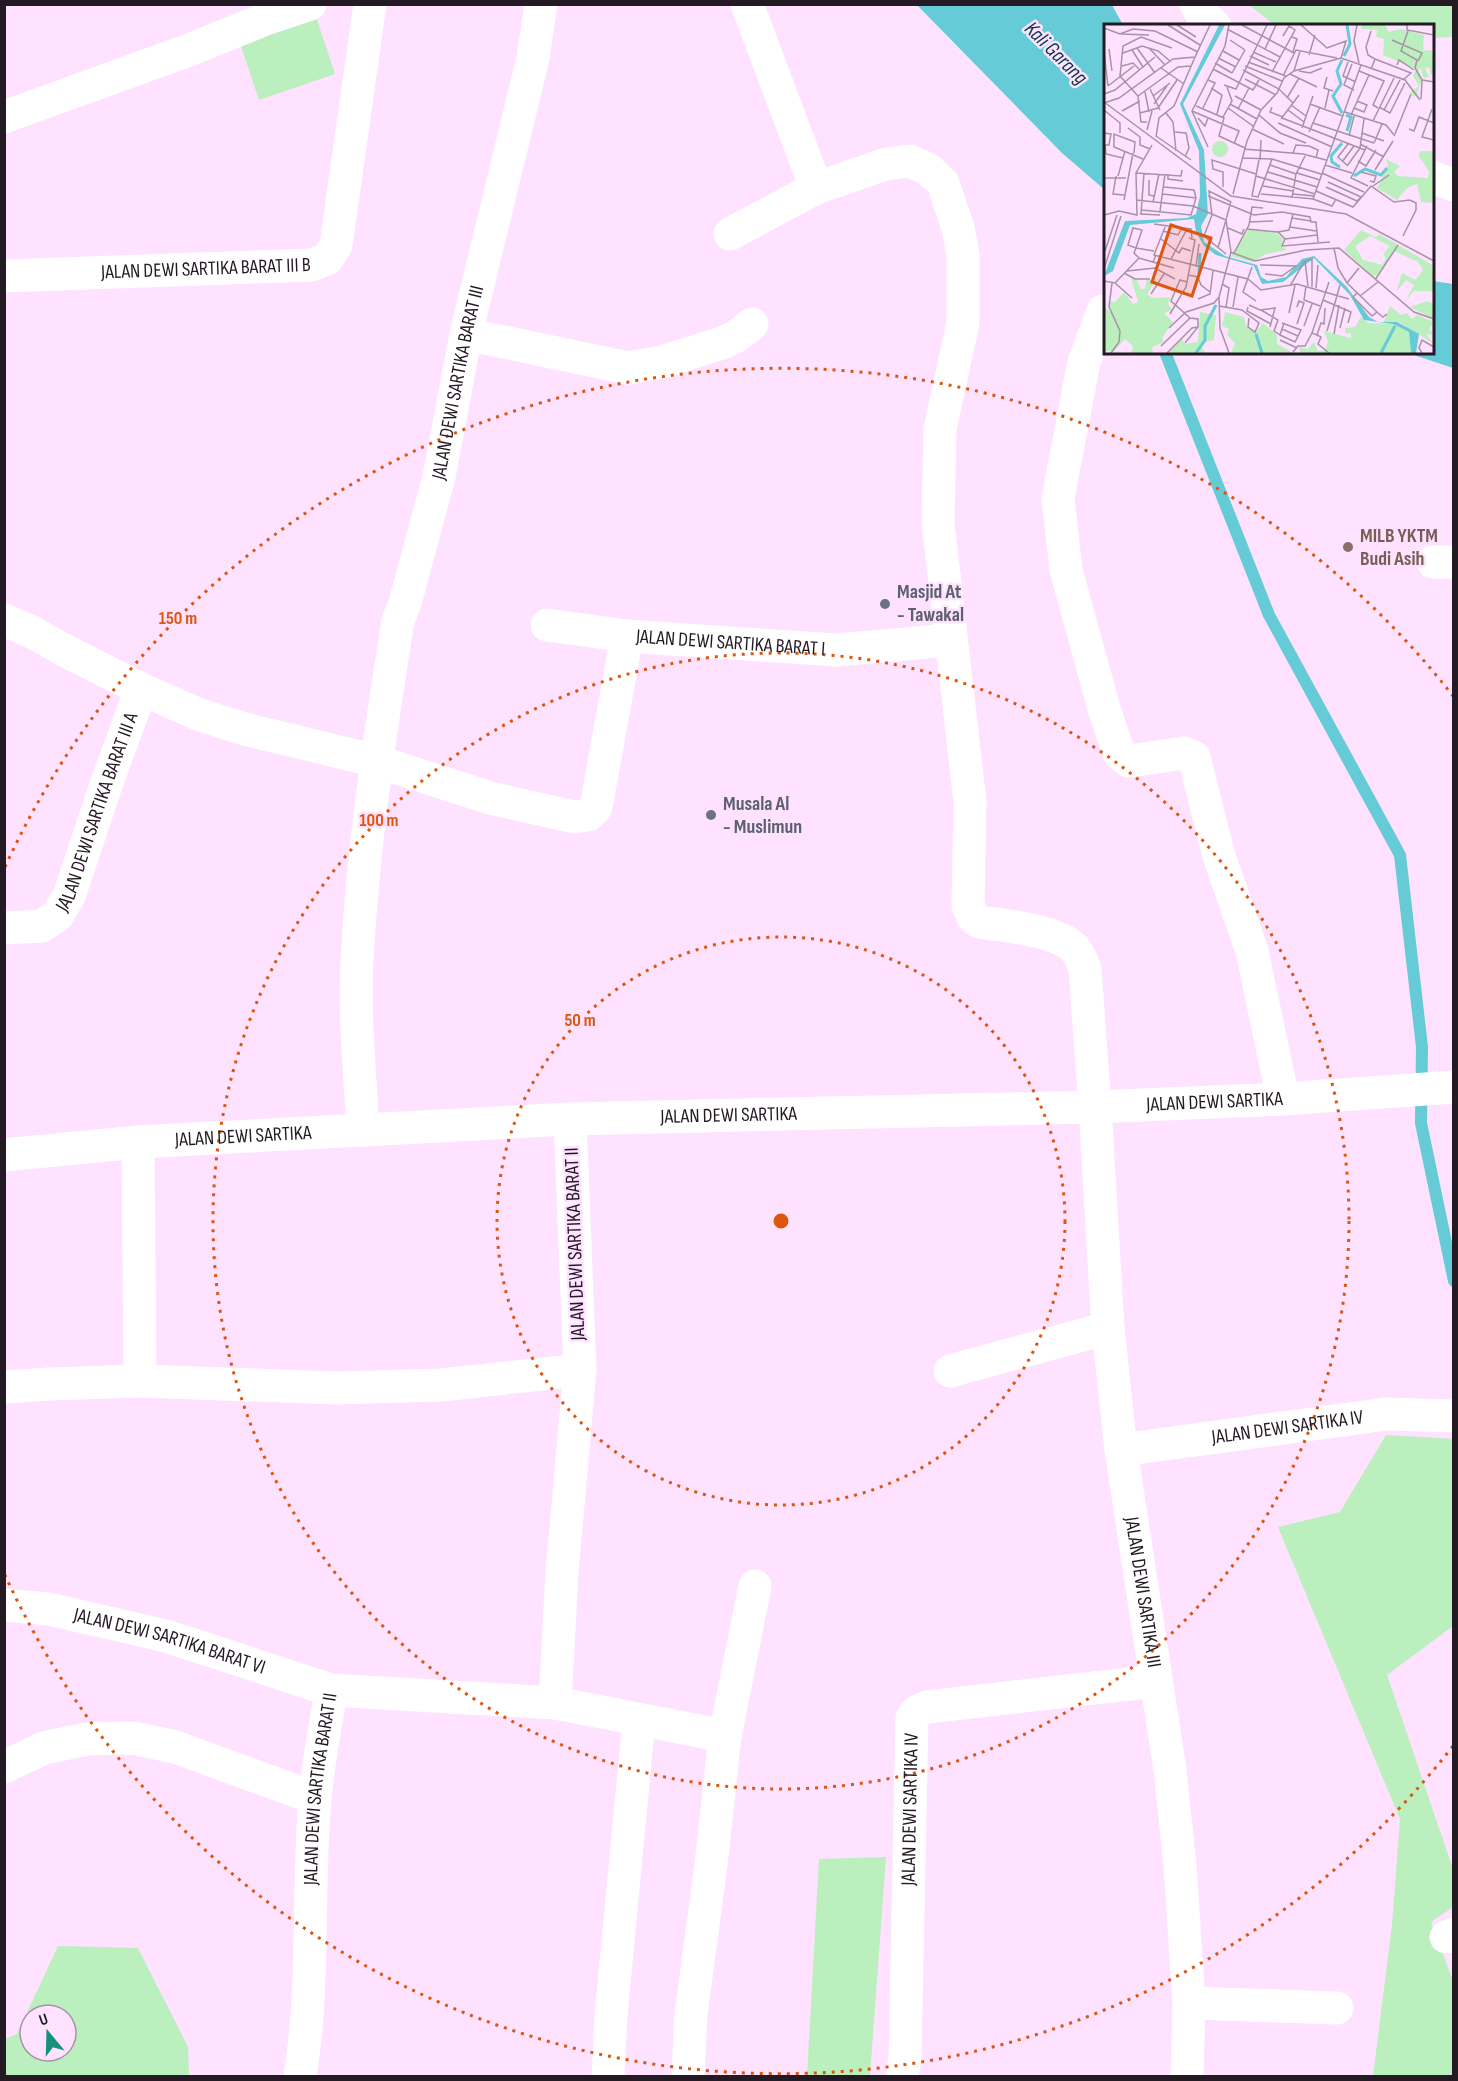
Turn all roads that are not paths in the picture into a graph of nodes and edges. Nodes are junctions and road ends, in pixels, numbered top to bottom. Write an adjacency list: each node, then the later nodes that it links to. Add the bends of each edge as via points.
1 (310, 4): 7 (street)
2 (370, 4): 12 (street, JALAN DEWI SARTIKA BARAT III B, via 336,245 327,259 312,265)
3 (542, 4): 15 (street, JALAN DEWI SARTIKA BARAT III, via 533,58)
4 (747, 4): 10 (street)
5 (1196, 4): 6 (street)
6 (1213, 24)
7 (4, 117)
8 (1434, 178): 9 (street)
9 (1454, 185)
10 (816, 188): 11 (street); 19 (street, via 886,164 910,161 928,169 943,183 958,228 963,255 963,323 940,429 938,522)
11 (730, 234)
12 (4, 276)
13 (1103, 311): 24 (street, via 1084,362 1058,498 1066,570 1119,753 1129,761 1184,753 1194,757 1220,856 1252,951)
14 (752, 324): 15 (street, via 722,344 628,368)
15 (466, 334): 21 (street, JALAN DEWI SARTIKA BARAT III, via 439,477 399,621)
16 (4, 620): 20 (street, JALAN DEWI SARTIKA BARAT III A)
17 (547, 625): 18 (street)
18 (627, 636): 19 (street, JALAN DEWI SARTIKA BARAT I, via 836,650); 21 (street, JALAN DEWI SARTIKA BARAT I, via 596,807 588,815 574,817 490,798)
19 (951, 640): 25 (street, via 970,802 968,906 979,922 1029,929 1061,940 1074,947 1080,956)
20 (141, 688): 21 (street, JALAN DEWI SARTIKA BARAT III A, via 200,715); 22 (street, JALAN DEWI SARTIKA BARAT III A, via 69,896 57,916 42,926)
21 (376, 761): 27 (street, JALAN DEWI SARTIKA BARAT III, via 357,961)
22 (4, 928)
23 (1451, 1088): 24 (street, JALAN DEWI SARTIKA)
24 (1283, 1099): 25 (street, JALAN DEWI SARTIKA)
25 (1095, 1107): 26 (street, JALAN DEWI SARTIKA); 30 (street, JALAN DEWI SARTIKA III)
26 (570, 1119): 27 (street, JALAN DEWI SARTIKA); 31 (street, JALAN DEWI SARTIKA BARAT II)
27 (363, 1130): 28 (street, JALAN DEWI SARTIKA)
28 (138, 1142): 29 (street, JALAN DEWI SARTIKA); 33 (street)
29 (4, 1155)
30 (1108, 1328): 32 (street); 36 (street, JALAN DEWI SARTIKA III)
31 (580, 1370): 33 (street, via 441,1385 337,1388); 41 (street, JALAN DEWI SARTIKA BARAT II)
32 (950, 1371)
33 (140, 1381): 34 (street)
34 (4, 1387)
35 (1454, 1416): 36 (street, JALAN DEWI SARTIKA IV, via 1386,1414)
36 (1121, 1450): 39 (street, JALAN DEWI SARTIKA III)
37 (755, 1586): 43 (street)
38 (4, 1605): 40 (street, JALAN DEWI SARTIKA BARAT VI, via 49,1609 166,1636)
39 (1156, 1681): 46 (street, JALAN DEWI SARTIKA III, via 1180,1866); 51 (street, JALAN DEWI SARTIKA IV, via 927,1707 912,1718)
40 (331, 1690): 41 (street, JALAN DEWI SARTIKA BARAT II); 45 (street, JALAN DEWI SARTIKA BARAT II)
41 (555, 1703): 42 (street, JALAN DEWI SARTIKA BARAT II)
42 (639, 1720): 43 (street, JALAN DEWI SARTIKA BARAT II); 49 (street)
43 (725, 1736): 50 (street, via 691,2014)
44 (4, 1767): 45 (street, via 44,1748 87,1739 133,1738 174,1747)
45 (315, 1798): 48 (street, JALAN DEWI SARTIKA BARAT II, via 310,1964)
46 (1189, 2003): 47 (street); 52 (street, JALAN DEWI SARTIKA III)
47 (1337, 2008)
48 (300, 2076)
49 (608, 2076)
50 (688, 2076)
51 (902, 2076)
52 (1187, 2076)

